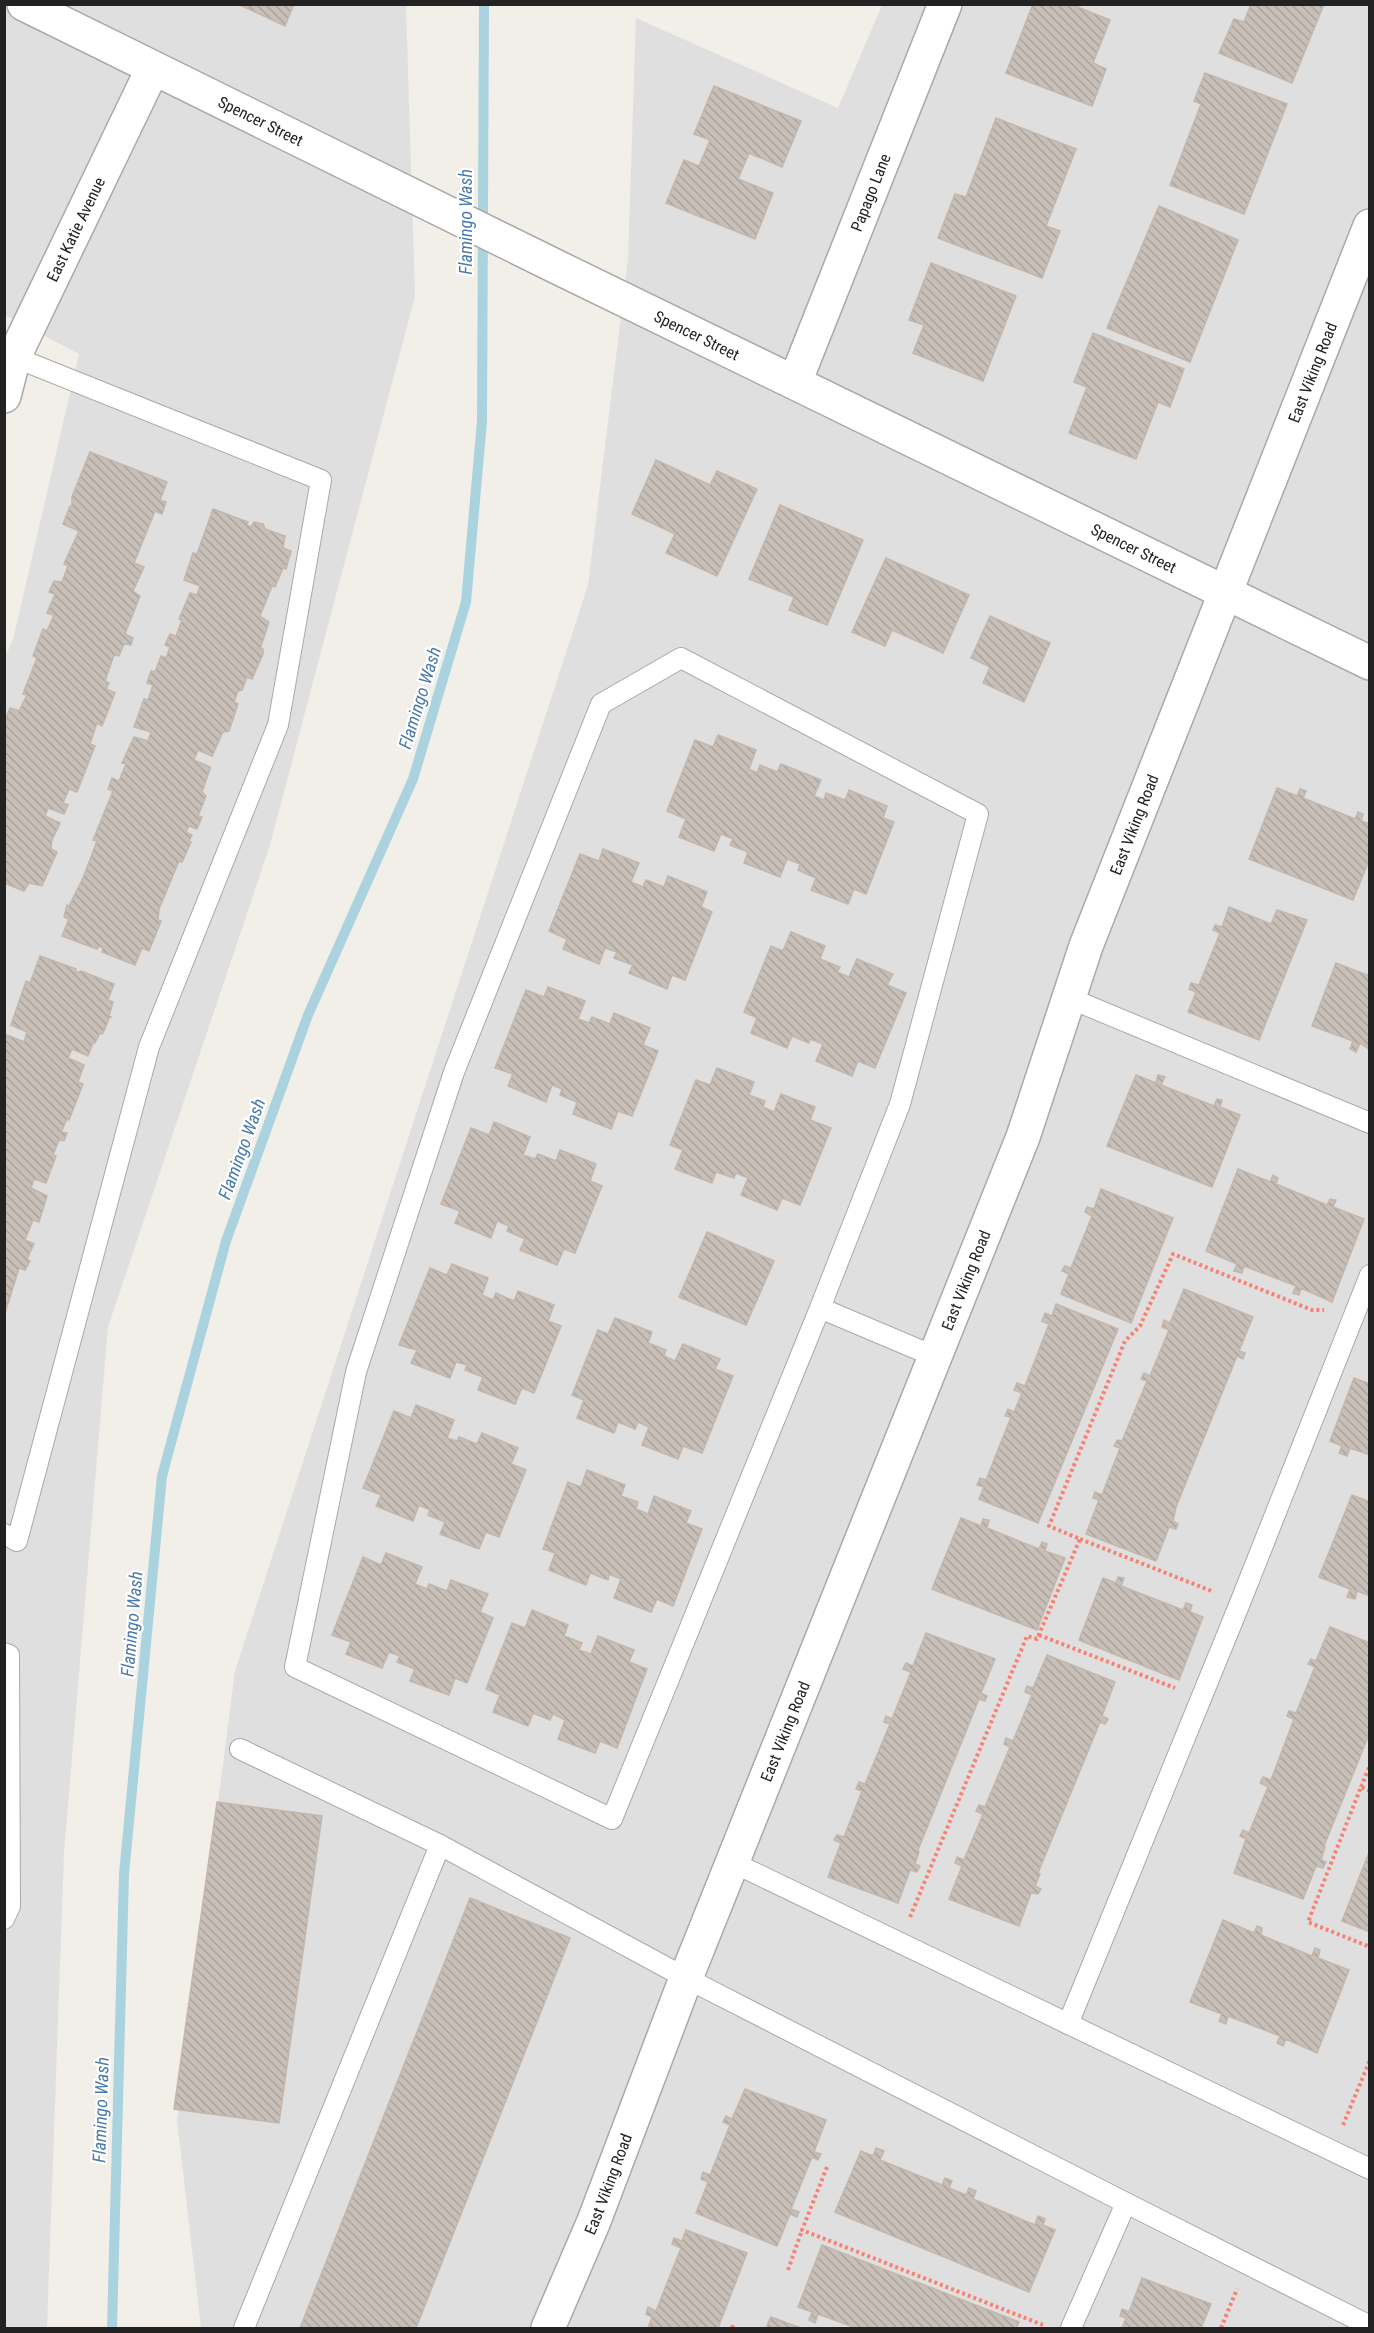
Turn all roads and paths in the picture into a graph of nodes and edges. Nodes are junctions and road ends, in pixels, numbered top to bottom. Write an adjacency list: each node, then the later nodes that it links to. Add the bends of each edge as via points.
1 (24, 4): 3 (street, Spencer Street)
2 (945, 4): 6 (street, Papago Lane)
3 (153, 68): 5 (street, East Katie Avenue); 6 (street, Spencer Street)
4 (1370, 226): 8 (street, East Viking Road)
5 (14, 357): 7 (street, East Katie Avenue); 16 (lane, via 321,480 278,725 149,1047 17,1540)
6 (795, 382): 8 (street, Spencer Street)
7 (4, 396)
8 (1225, 592): 9 (street, Spencer Street); 10 (street, East Viking Road, via 1086,945)
9 (1370, 663)
10 (1069, 998): 11 (lane); 15 (street, East Viking Road, via 1023,1137)
11 (1370, 1123)
12 (1370, 1275): 14 (lane)
13 (820, 1308): 13 (lane, via 900,1104 978,814 681,657 601,704 454,1072 356,1372 295,1667 612,1820); 15 (lane)
14 (1355, 1311): 17 (path, via 1312,1310 1173,1254 1140,1326 1125,1341 1049,1526); 18 (lane)
15 (936, 1357): 27 (street, East Viking Road)
16 (4, 1534)
17 (1080, 1539): 18 (path); 19 (path)
18 (1240, 1603): 21 (lane)
19 (1039, 1635): 21 (path); 29 (path, via 1037,1639 1027,1636)
20 (4, 1653): 28 (lane, via 9,1655 10,1906)
21 (1200, 1697): 32 (lane)
22 (240, 1749): 26 (lane)
23 (1370, 1765): 24 (path)
24 (1361, 1787): 25 (path); 30 (path, via 1308,1922)
25 (1370, 1791)
26 (440, 1845): 31 (lane); 43 (lane)
27 (732, 1862): 29 (lane); 31 (street, East Viking Road)
28 (4, 1919)
29 (900, 1943): 32 (lane)
30 (1370, 1947)
31 (686, 1978): 37 (lane); 44 (street, East Viking Road, via 594,2221)
32 (1068, 2024): 34 (lane)
33 (1370, 2060): 34 (path)
34 (1332, 2151): 36 (lane)
35 (826, 2168): 38 (path)
36 (1370, 2169)
37 (1126, 2203): 39 (lane); 47 (lane)
38 (802, 2230): 40 (path); 46 (path)
39 (1247, 2263): 42 (lane); 48 (path)
40 (788, 2270)
41 (734, 2323): 45 (path)
42 (1370, 2326)
43 (244, 2328)
44 (548, 2328)
45 (732, 2328)
46 (1052, 2328)
47 (1071, 2328)
48 (1221, 2328)

